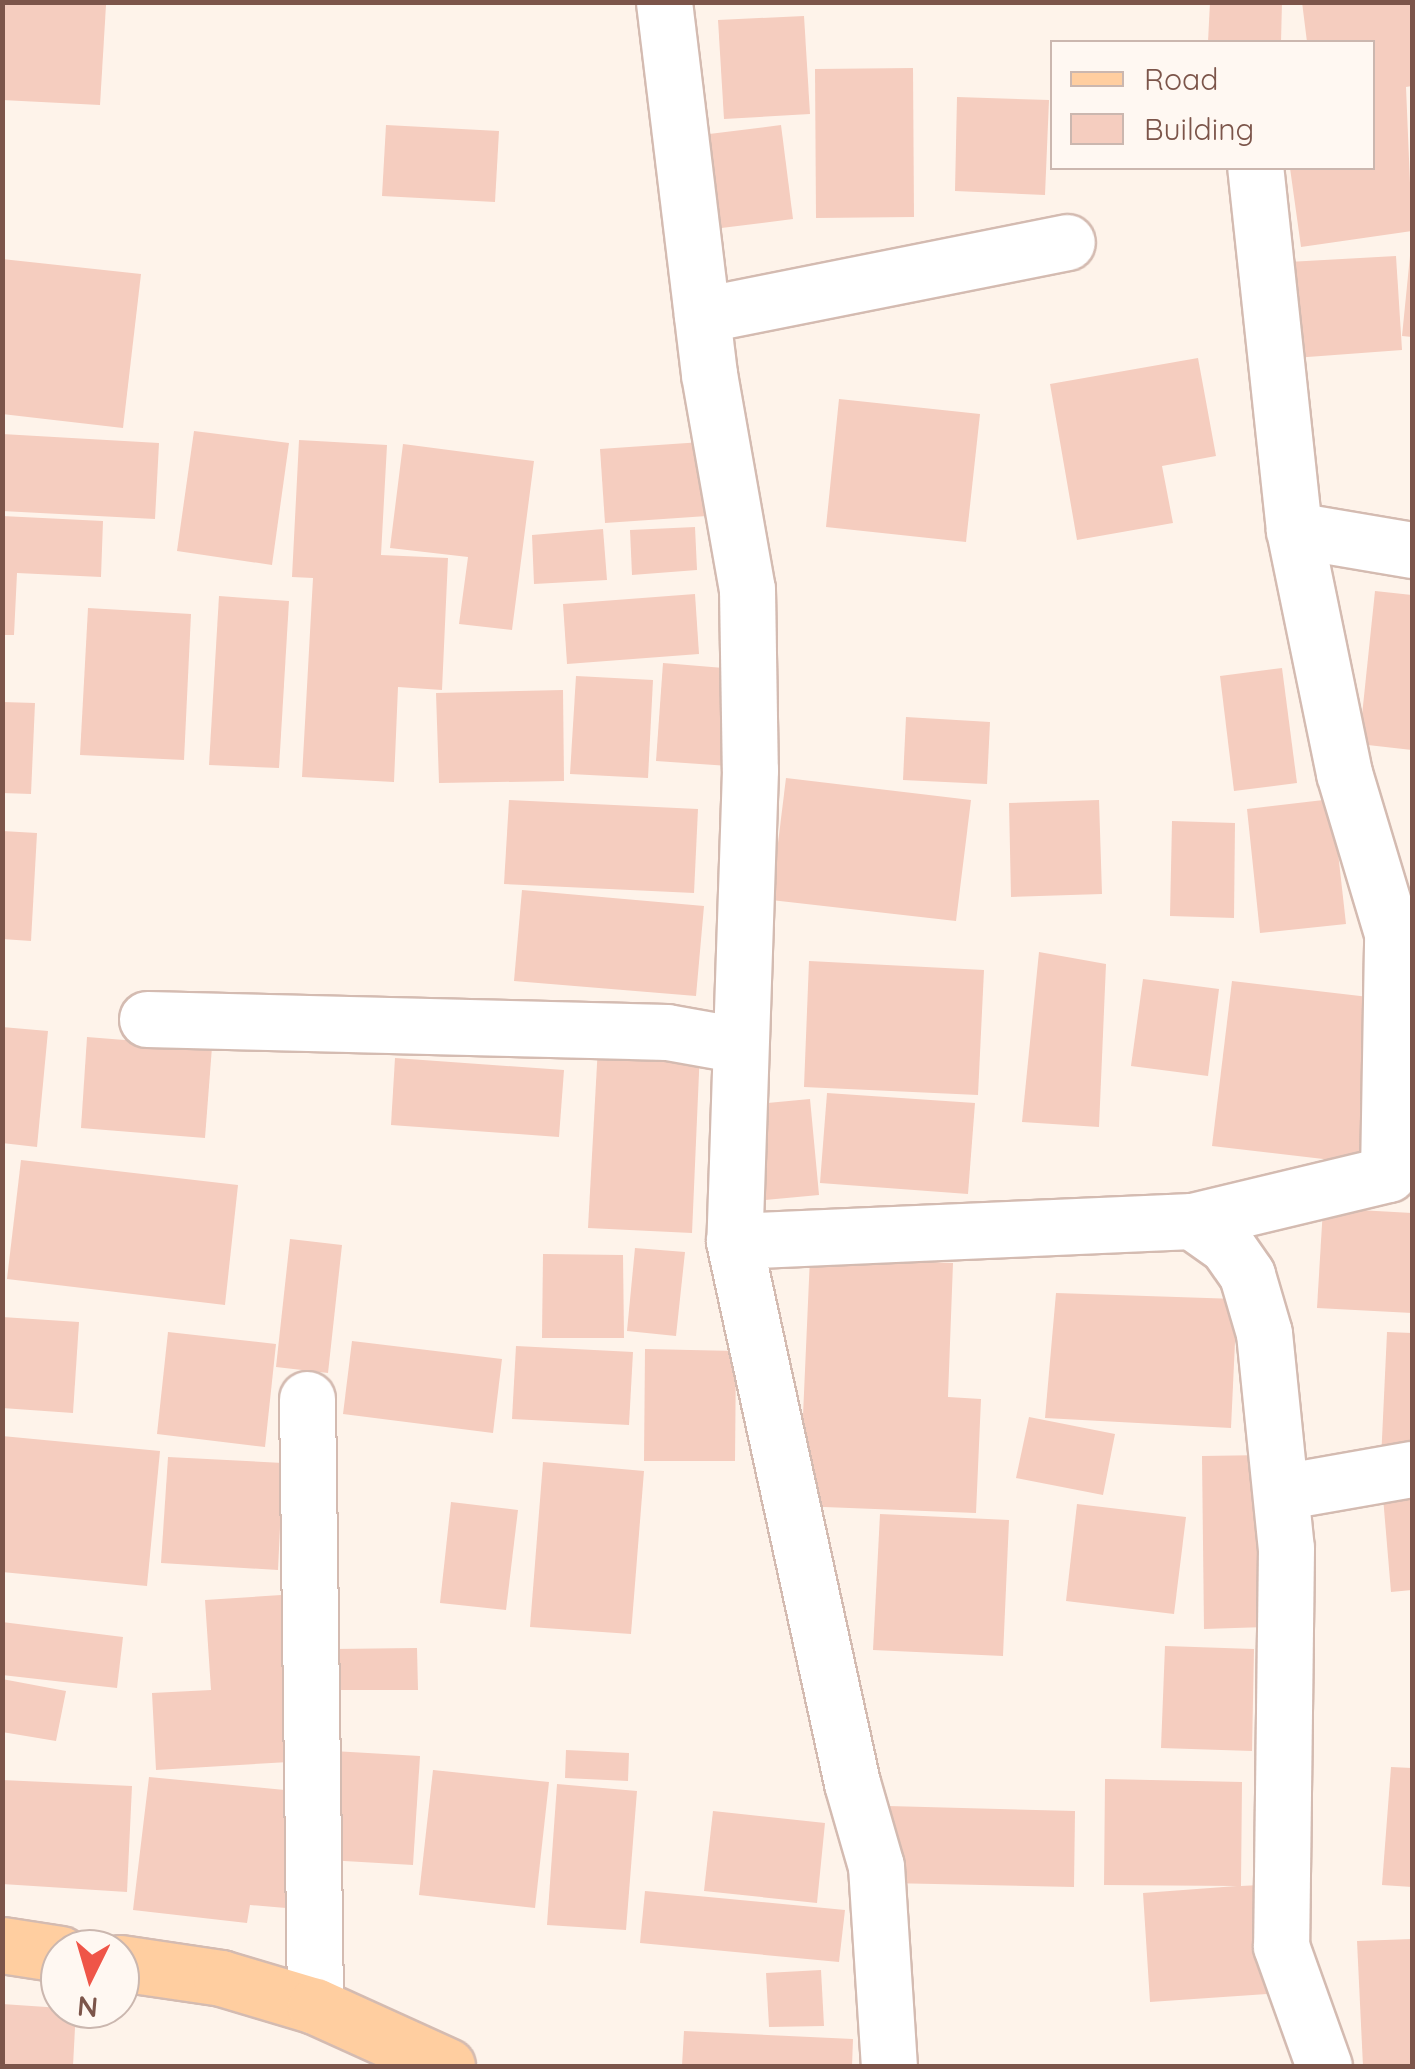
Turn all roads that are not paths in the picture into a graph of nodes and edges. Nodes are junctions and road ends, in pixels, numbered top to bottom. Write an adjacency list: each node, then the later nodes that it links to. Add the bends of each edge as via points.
1 (664, 2): 4 (street)
2 (1256, 170): 5 (street)
3 (1067, 242): 4 (street)
4 (702, 316): 8 (street, via 747,589 750,770)
5 (1294, 530): 6 (street); 9 (street, via 1344,772 1392,933 1388,1174)
6 (1412, 550)
7 (147, 1019): 8 (street, via 668,1032)
8 (740, 1046): 10 (street)
9 (1192, 1221): 10 (street); 13 (street, via 1227,1246 1247,1275 1264,1334)
10 (734, 1241): 19 (street, via 852,1783 876,1866)
11 (307, 1399): 17 (street)
12 (1412, 1470): 13 (street)
13 (1281, 1492): 20 (street, via 1287,1767 1280,1946)
14 (2, 1945): 15 (main road)
15 (40, 1951)
16 (140, 1966): 17 (main road, via 221,1978)
17 (315, 2006): 18 (main road)
18 (447, 2066)
19 (889, 2066)
20 (1324, 2066)

